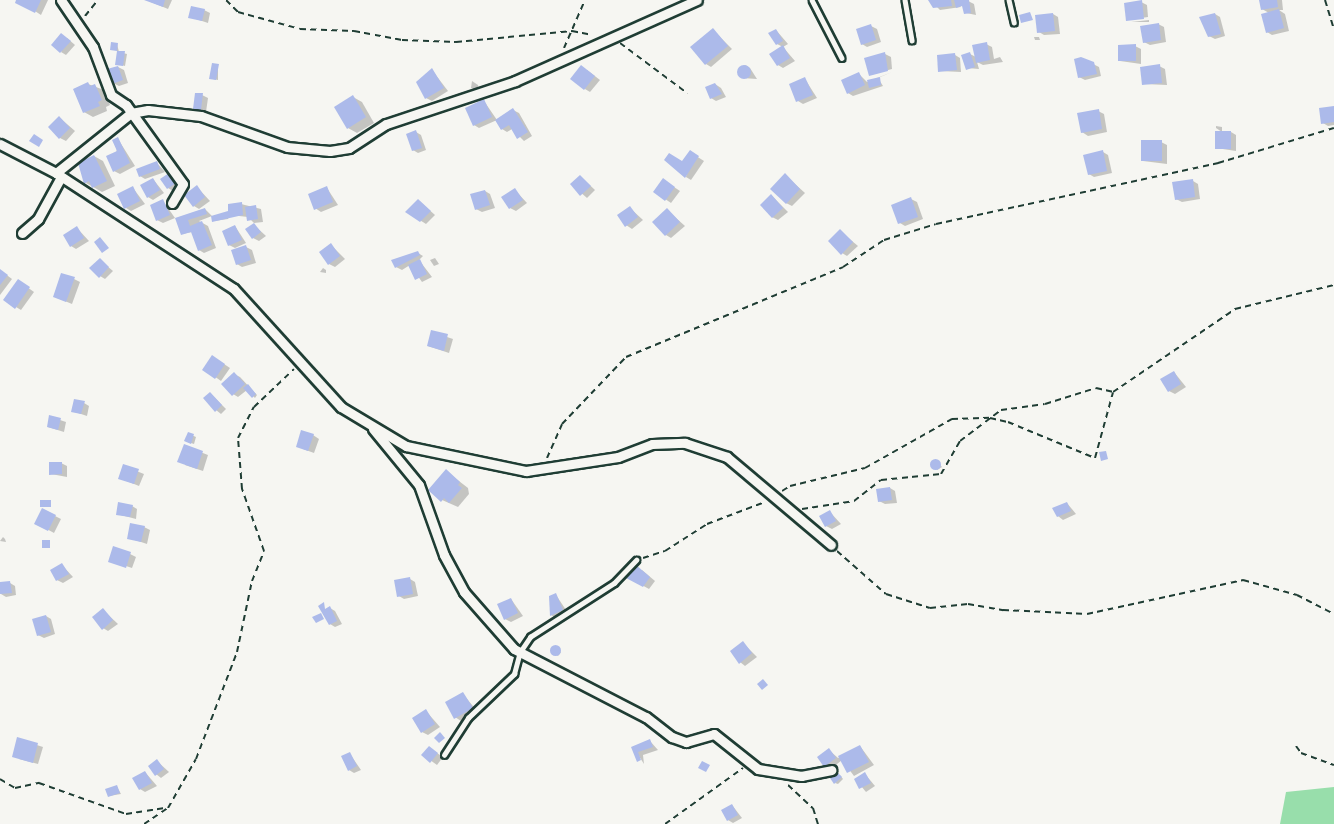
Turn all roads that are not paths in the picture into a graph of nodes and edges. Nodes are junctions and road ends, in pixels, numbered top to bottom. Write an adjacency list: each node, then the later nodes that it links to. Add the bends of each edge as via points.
1 (61, 0): 9 (street, via 93,47 111,95)
2 (697, 0): 9 (street, via 558,62 386,124 349,148 330,151 287,147 201,116 148,110)
3 (812, 0): 8 (lane)
4 (905, 0): 7 (lane)
5 (1009, 0): 6 (lane)
6 (1014, 22)
7 (912, 40)
8 (842, 58)
9 (131, 113): 11 (street); 12 (street, via 183,184)
10 (0, 144): 11 (street)
11 (59, 175): 13 (street, via 38,219); 14 (street, via 234,290 342,407)
12 (172, 203)
13 (22, 233)
14 (371, 427): 15 (street, via 406,446 526,471 618,457 652,444 685,443 727,457); 17 (street, via 419,485 444,555 464,592)
15 (831, 545)
16 (636, 560): 17 (lane, via 614,584 530,637)
17 (520, 652): 18 (lane, via 514,674 468,718); 19 (street, via 646,717 672,737 686,742 714,734 758,769 801,776)
18 (444, 755)
19 (831, 770)

